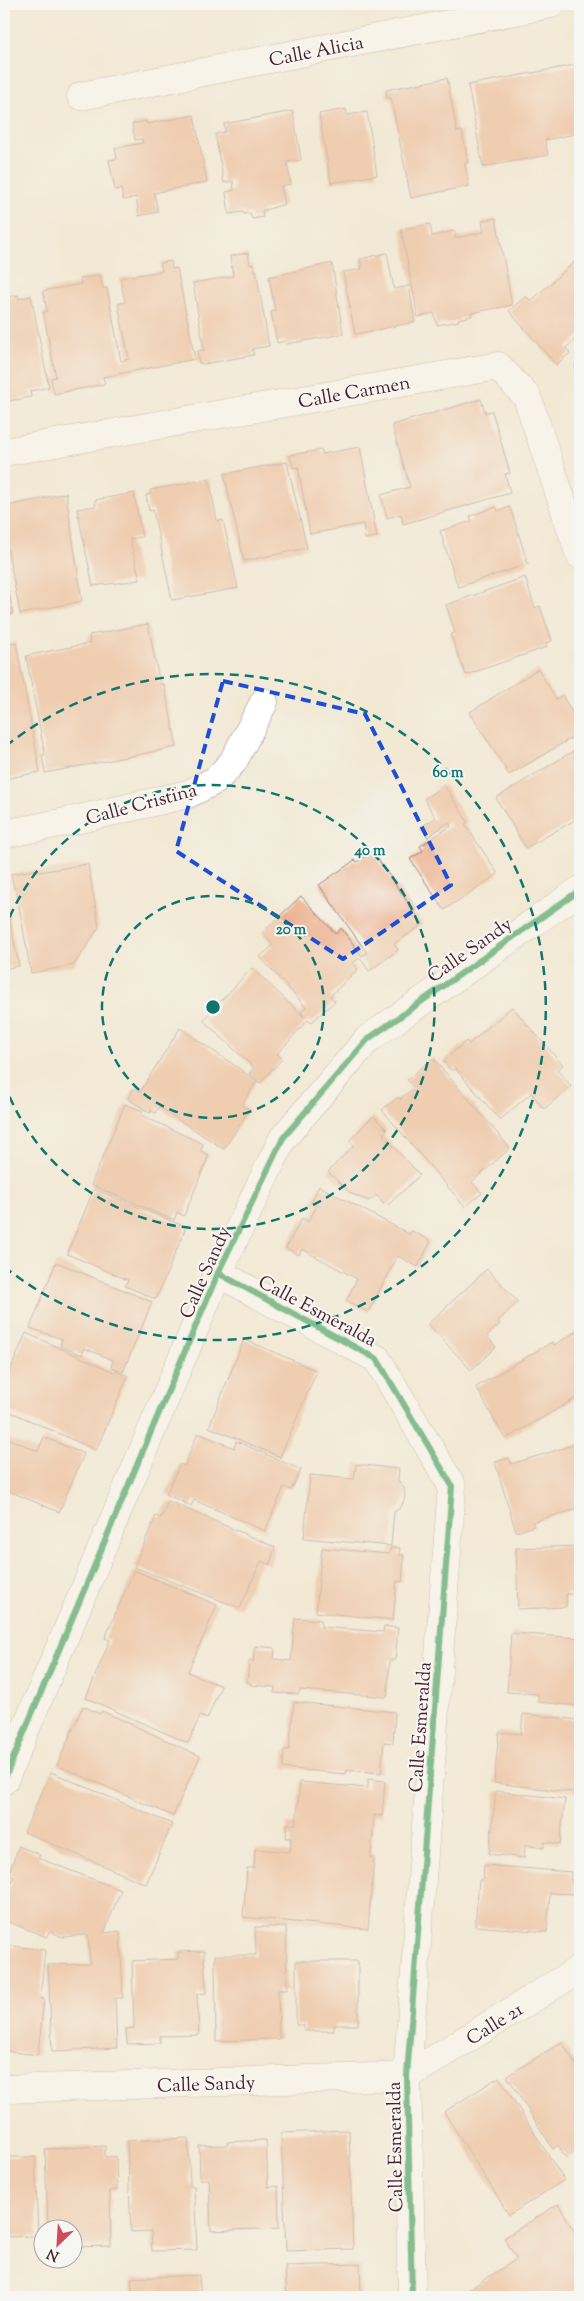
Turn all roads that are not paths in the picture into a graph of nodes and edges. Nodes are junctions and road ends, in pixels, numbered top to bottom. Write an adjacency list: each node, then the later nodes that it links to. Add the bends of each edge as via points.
1 (551, 4): 2 (street, Calle Alicia)
2 (80, 96)
3 (4, 452): 4 (street, Calle Carmen, via 498,366 527,397)
4 (580, 555)
5 (264, 702): 6 (street, Calle Cristina, via 233,762 216,780 188,794 71,822)
6 (4, 834)
7 (580, 890): 8 (street, Calle Sandy, via 368,1038 283,1138)
8 (218, 1273): 9 (street, Calle Sandy); 11 (street, Calle Esmeralda, via 377,1359 452,1486)
9 (4, 1780)
10 (580, 1969): 11 (street, Calle 21)
11 (408, 2076): 12 (street, Calle Sandy); 13 (street, Calle Esmeralda)
12 (4, 2089)
13 (412, 2297)

